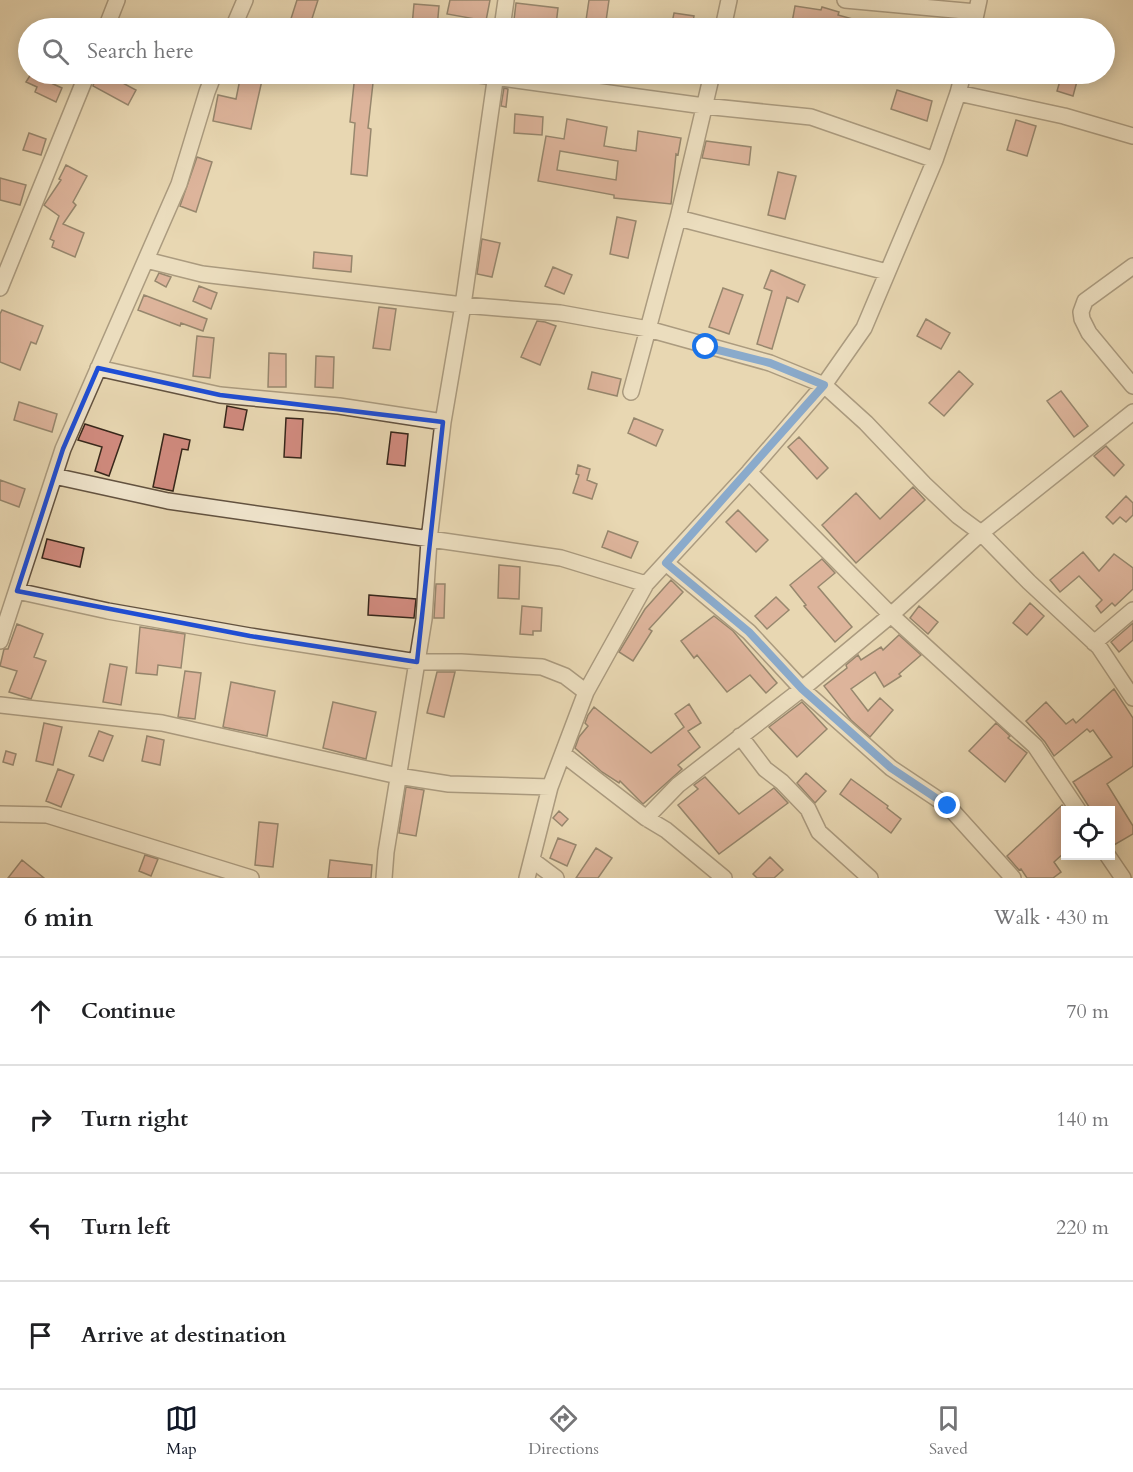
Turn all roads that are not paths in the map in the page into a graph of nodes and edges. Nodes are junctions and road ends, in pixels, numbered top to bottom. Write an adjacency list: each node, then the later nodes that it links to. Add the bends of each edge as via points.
1 (117, 0): 7 (street)
2 (245, 0): 8 (street)
3 (506, 0): 9 (street)
4 (729, 0): 10 (street)
5 (845, 0): 6 (street)
6 (977, 6)
7 (110, 18)
8 (237, 18)
9 (503, 18)
10 (725, 18)
11 (83, 84): 25 (street)
12 (210, 84): 22 (street, via 179,184)
13 (495, 84): 26 (street)
14 (556, 84): 18 (street)
15 (710, 84): 18 (street)
16 (960, 84): 17 (street)
17 (958, 93): 19 (street); 20 (street)
18 (704, 106): 20 (street, via 811,117); 21 (street)
19 (1133, 136)
20 (935, 160): 24 (street)
21 (678, 218): 24 (street); 27 (street)
22 (146, 260): 26 (street, via 202,274); 28 (street)
23 (1133, 266): 30 (street, via 1085,301 1082,319)
24 (886, 272): 29 (street, via 864,328)
25 (0, 288)
26 (463, 305): 27 (street, via 560,313); 33 (street)
27 (648, 329): 29 (street, via 770,363); 31 (street)
28 (98, 368): 33 (street, via 220,394 339,406); 35 (street)
29 (824, 385): 34 (street); 36 (street, via 924,484)
30 (1133, 386)
31 (631, 392)
32 (1133, 412): 36 (street)
33 (443, 423): 37 (street)
34 (749, 472): 38 (street); 42 (street)
35 (54, 476): 37 (street, via 168,501); 40 (street)
36 (981, 533): 42 (street); 44 (street)
37 (429, 540): 39 (street, via 561,558); 45 (street)
38 (666, 563): 39 (street); 46 (street, via 749,632)
39 (646, 584): 47 (street)
40 (17, 591): 43 (street); 45 (street, via 108,611)
41 (1133, 610): 44 (street)
42 (891, 615): 46 (street); 54 (street, via 1035,746)
43 (0, 641)
44 (1094, 643): 48 (street)
45 (417, 662): 47 (street, via 542,667 565,676); 52 (street)
46 (802, 689): 50 (street); 65 (street, via 891,768 948,806)
47 (586, 692): 51 (street)
48 (1133, 698)
49 (0, 705): 52 (street, via 162,723)
50 (740, 736): 56 (street, via 678,785); 64 (street, via 765,769 808,808 819,832)
51 (563, 754): 53 (street); 56 (street)
52 (398, 776): 53 (street, via 449,784); 60 (street)
53 (550, 787): 57 (street)
54 (1075, 806)
55 (0, 814): 59 (street, via 47,815)
56 (646, 818): 63 (street)
57 (532, 860): 61 (street); 62 (street)
58 (1111, 860): 66 (street)
59 (251, 878)
60 (384, 878)
61 (526, 878)
62 (556, 878)
63 (724, 878)
64 (870, 878)
65 (1014, 878)
66 (1123, 878)

